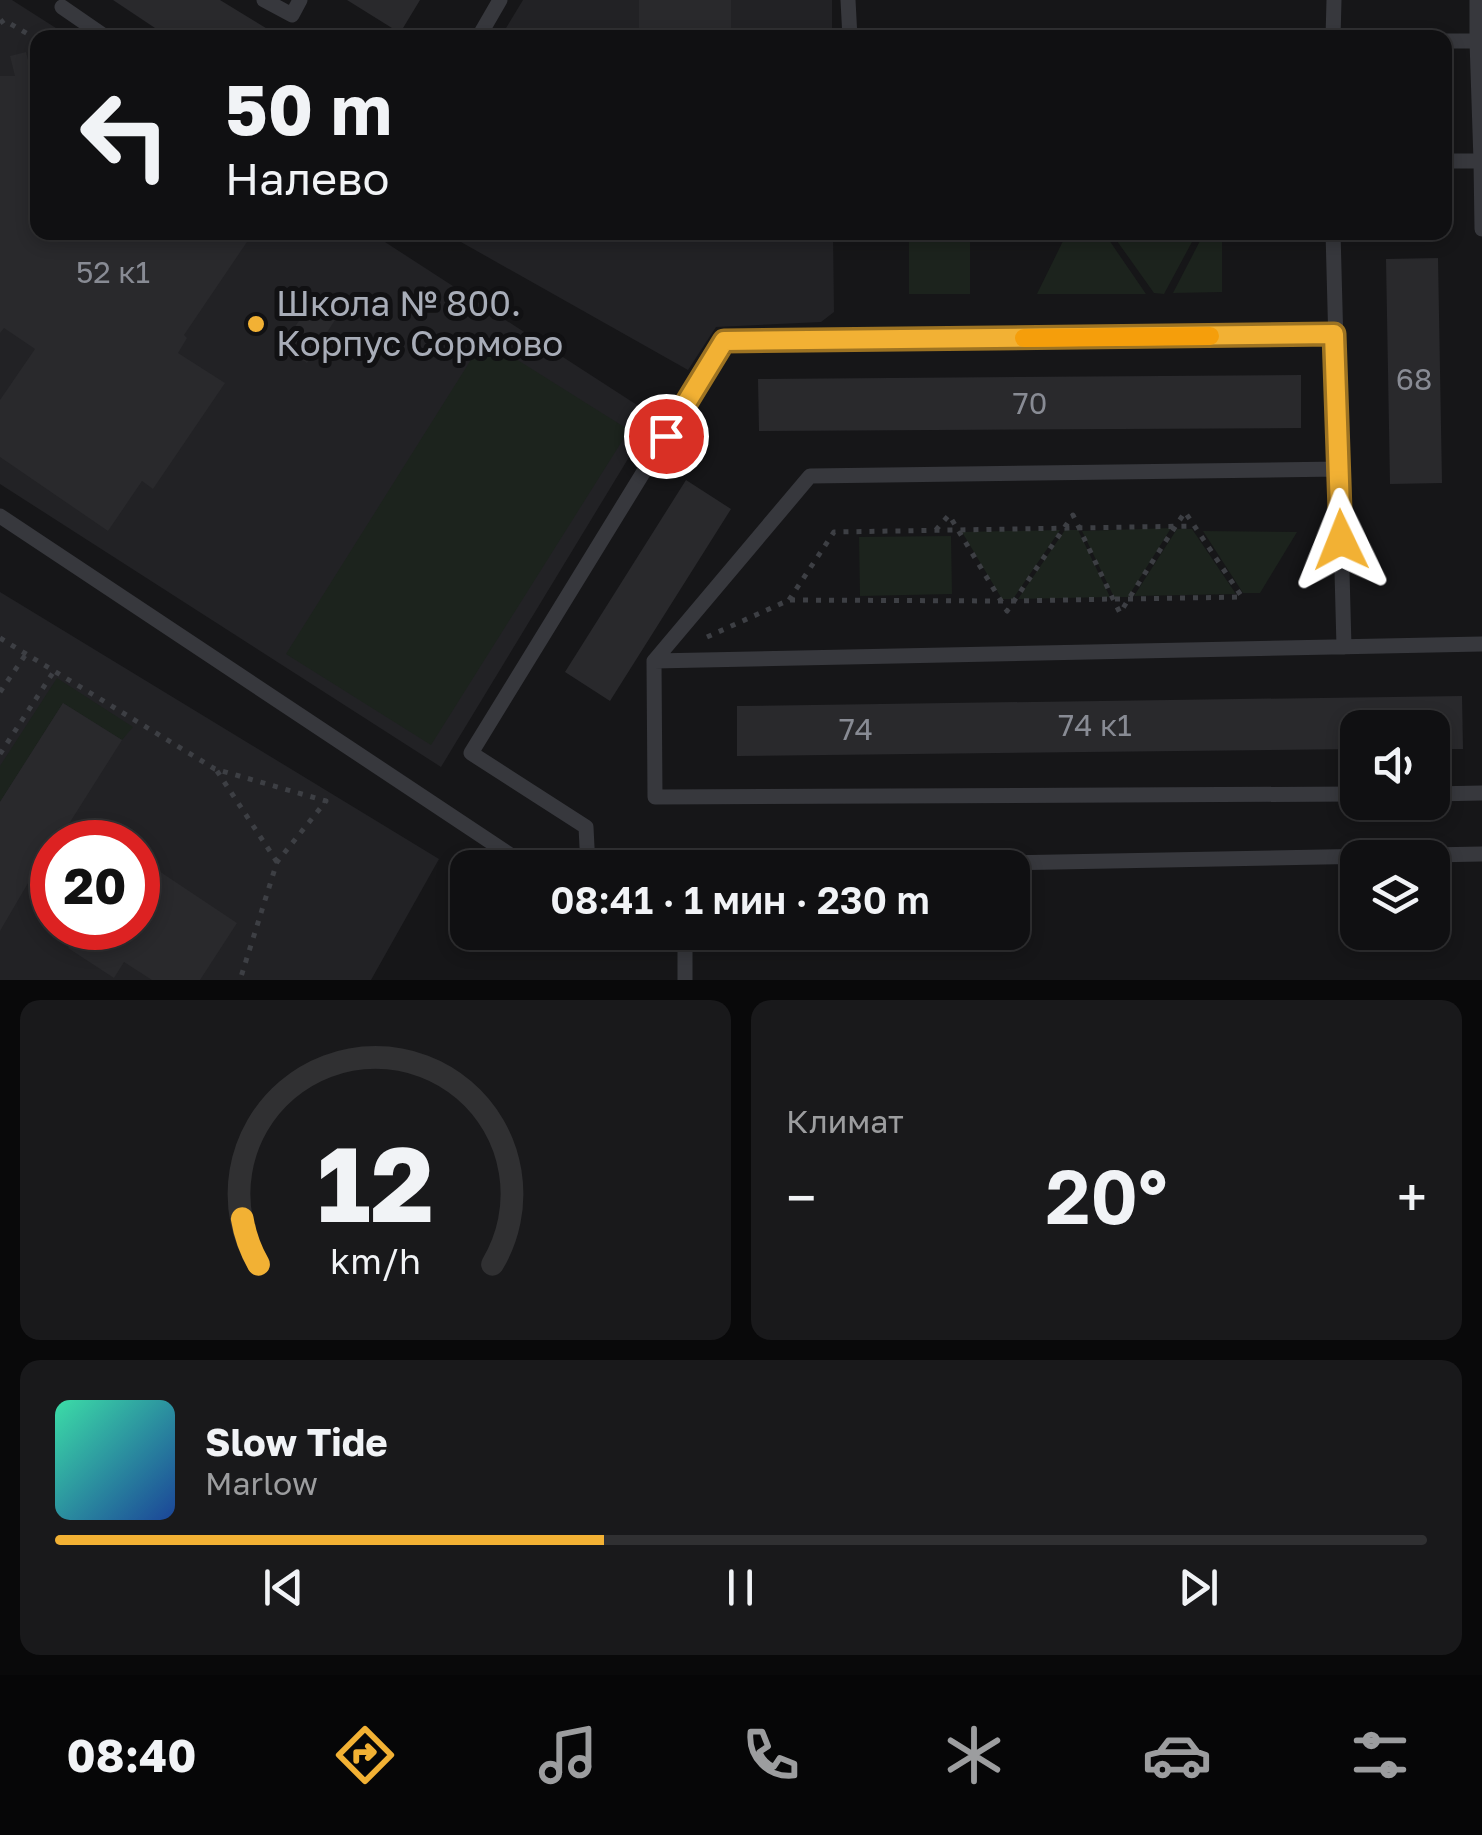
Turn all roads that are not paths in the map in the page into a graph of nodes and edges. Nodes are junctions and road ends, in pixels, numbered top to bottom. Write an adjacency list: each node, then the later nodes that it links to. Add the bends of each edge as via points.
1 (264, 0): 2 (lane, via 292,15)
2 (300, 0)
3 (500, 0): 9 (lane)
4 (848, 0): 10 (lane)
5 (1334, 0): 11 (lane)
6 (1477, 0): 12 (lane)
7 (60, 2): 8 (lane)
8 (97, 30)
9 (483, 30)
10 (850, 30)
11 (1334, 30)
12 (1477, 41): 13 (lane); 14 (lane)
13 (1452, 42)
14 (1481, 161): 15 (lane); 16 (lane)
15 (1452, 162)
16 (1482, 229)
17 (1333, 240): 18 (lane)
18 (1334, 334): 19 (lane); 28 (lane, via 724,341 471,753 586,827)
19 (1338, 468): 22 (lane); 23 (lane, via 810,476)
20 (0, 516): 27 (lane)
21 (1482, 644): 22 (lane)
22 (1344, 646): 23 (lane)
23 (654, 661): 24 (lane, via 655,797)
24 (1340, 794)
25 (1450, 794): 26 (lane)
26 (1482, 794)
27 (504, 850)
28 (587, 850)
29 (1482, 854): 30 (lane)
30 (1030, 862)
31 (685, 950): 32 (lane)
32 (686, 980)

